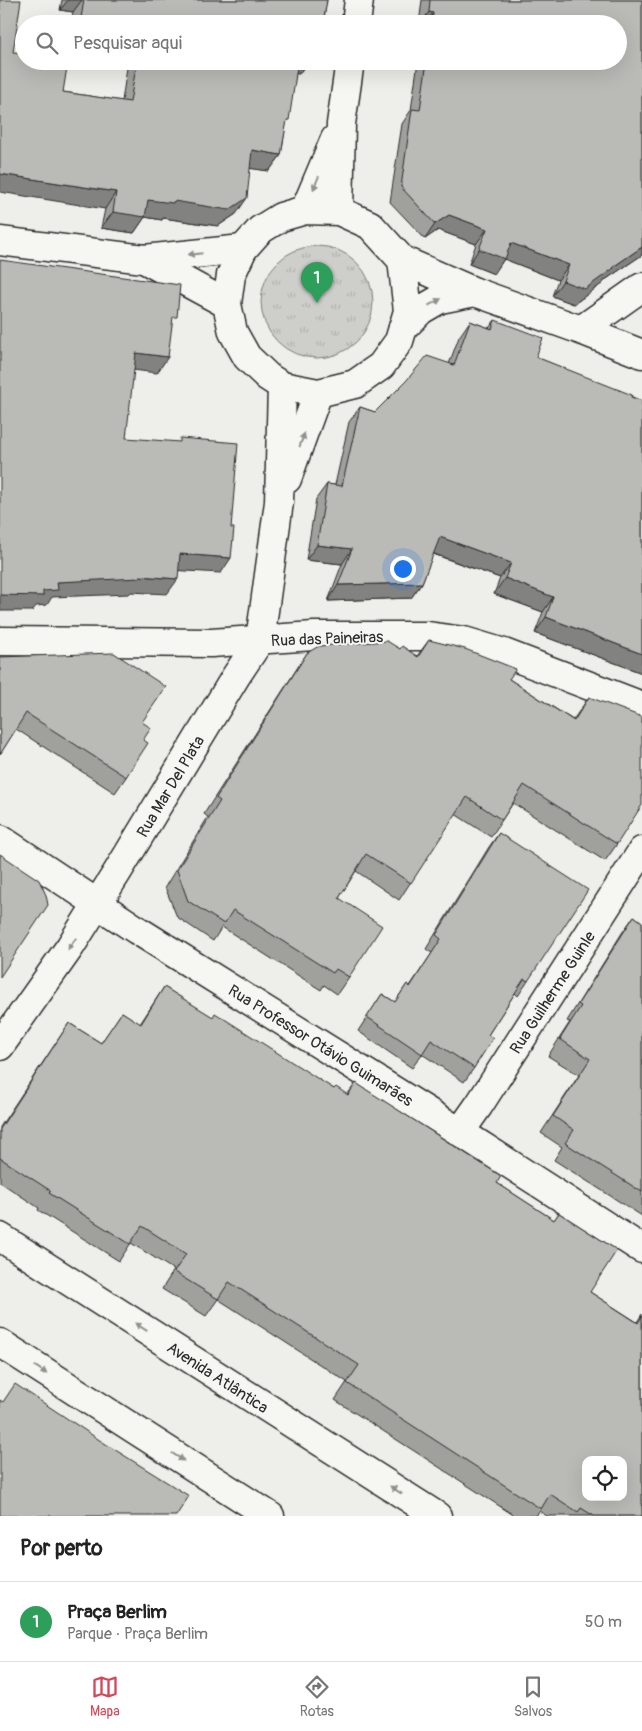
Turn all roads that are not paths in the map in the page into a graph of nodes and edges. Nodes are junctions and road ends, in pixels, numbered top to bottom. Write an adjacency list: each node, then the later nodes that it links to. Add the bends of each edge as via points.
1 (359, 0): 2 (street)
2 (357, 15)
3 (349, 70): 4 (street)
4 (341, 124): 5 (street, one-way to 5); 6 (street)
5 (305, 210): 6 (street); 8 (street, via 281,217 260,230)
6 (339, 211): 10 (street, via 370,225)
7 (0, 241): 9 (street)
8 (243, 248): 9 (street, one-way to 9); 13 (street, via 230,275)
9 (144, 259): 13 (street)
10 (402, 260): 12 (street); 14 (street, via 408,311)
11 (642, 287): 15 (street)
12 (475, 292): 14 (street, one-way to 12, via 421,310 440,298); 15 (street)
13 (227, 304): 17 (street, via 233,332 247,357)
14 (403, 328): 18 (street, via 399,341 381,366 355,384)
15 (581, 330): 16 (street)
16 (642, 354)
17 (282, 386): 18 (street); 19 (street, Rua Mar Del Plata)
18 (318, 393): 19 (street, Rua Mar Del Plata, one-way to 18)
19 (279, 502): 20 (street, Rua Mar Del Plata)
20 (260, 640): 21 (street, Rua das Paineiras, via 211,643); 22 (street, Rua das Paineiras, via 314,636 428,636 464,641); 25 (street, Rua Mar Del Plata)
21 (0, 641)
22 (642, 706)
23 (0, 839): 25 (street, Rua Professor Otávio Guimarães)
24 (642, 851): 27 (street, Rua Guilherme Guinle)
25 (98, 903): 26 (street, Rua Mar Del Plata, one-way to 26); 27 (street, Rua Professor Otávio Guimarães, via 136,930)
26 (0, 1046)
27 (460, 1132): 29 (street, Rua Professor Otávio Guimarães)
28 (0, 1237): 32 (street, Avenida Atlântica, one-way to 28)
29 (642, 1249)
30 (0, 1343): 31 (street, one-way to 31)
31 (270, 1516)
32 (437, 1516)

